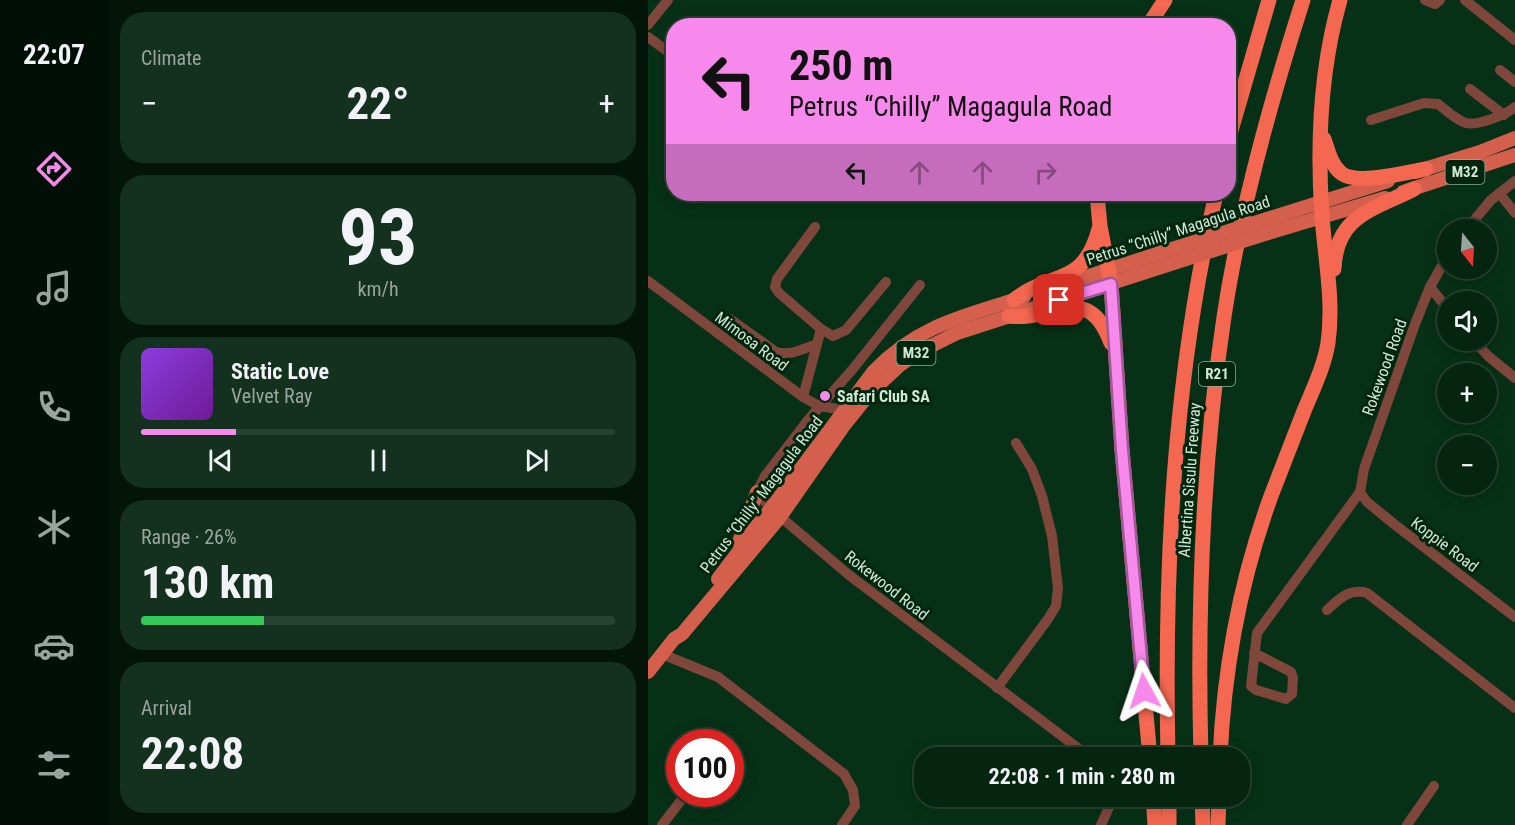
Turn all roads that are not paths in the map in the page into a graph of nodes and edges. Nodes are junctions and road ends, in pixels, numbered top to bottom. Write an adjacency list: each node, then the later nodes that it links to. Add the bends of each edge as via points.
1 (668, 0): 10 (street)
2 (1165, 0): 9 (highway)
3 (1269, 0): 18 (highway)
4 (1303, 0): 71 (highway, Albertina Sisulu Freeway / R21, via 1280,72 1244,216 1222,328 1204,492)
5 (1340, 0): 21 (highway, via 1326,62)
6 (1425, 0): 7 (street, via 1435,4)
7 (1440, 0)
8 (1465, 0): 12 (street)
9 (1153, 18)
10 (648, 25)
11 (648, 37): 13 (street)
12 (1515, 40)
13 (666, 50)
14 (1500, 70): 15 (street)
15 (1515, 82)
16 (1470, 89): 19 (street)
17 (1515, 107): 19 (street)
18 (1236, 113)
19 (1504, 115): 20 (street, via 1467,123 1438,104 1424,103)
20 (1371, 120)
21 (1321, 130): 24 (highway, via 1335,166 1347,177); 30 (highway)
22 (1515, 138): 24 (main road, Petrus “Chilly” Magagula Road / M32)
23 (1515, 155): 26 (main road, Petrus “Chilly” Magagula Road / M32)
24 (1426, 169): 30 (main road, Petrus “Chilly” Magagula Road / M32)
25 (1515, 181): 27 (street)
26 (1414, 189): 30 (main road, Petrus “Chilly” Magagula Road / M32); 43 (highway, via 1361,215 1347,227 1335,255)
27 (1499, 193): 31 (street); 32 (street)
28 (1097, 201): 33 (highway)
29 (1215, 201): 70 (highway, Albertina Sisulu Freeway / R21, via 1179,412 1166,618)
30 (1322, 209): 34 (main road, Petrus “Chilly” Magagula Road / M32); 43 (highway)
31 (1515, 213)
32 (1476, 219)
33 (1100, 226): 37 (highway); 44 (highway, via 1092,251 1080,267)
34 (1268, 226): 37 (main road, Petrus “Chilly” Magagula Road / M32, bridge, via 1186,259); 37 (main road, Petrus “Chilly” Magagula Road / M32, bridge, via 1172,249)
35 (815, 227): 47 (street, via 777,279 776,287)
36 (1437, 275): 41 (street, Rokewood Road)
37 (1110, 277): 44 (main road, Petrus “Chilly” Magagula Road / M32); 45 (main road, Petrus “Chilly” Magagula Road / M32); 50 (highway)
38 (648, 281): 52 (street, Mimosa Road)
39 (886, 282): 47 (street, via 846,330 833,336)
40 (920, 285): 53 (street)
41 (1430, 287): 42 (street); 57 (street, Rokewood Road, via 1364,469)
42 (1437, 296)
43 (1330, 297): 72 (highway, via 1324,361 1271,497 1241,593 1226,675)
44 (1014, 300): 54 (main road, Petrus “Chilly” Magagula Road / M32, via 956,317 913,338 874,370)
45 (1009, 316): 50 (highway, via 1083,309 1099,319); 58 (main road, Petrus “Chilly” Magagula Road / M32, via 935,343 885,378)
46 (730, 319): 48 (street, via 776,352 794,353)
47 (821, 329): 48 (street)
48 (817, 344): 52 (street)
49 (1484, 351): 51 (street)
50 (1116, 357): 69 (highway)
51 (1515, 378)
52 (803, 397): 53 (street, Mimosa Road)
53 (819, 406): 54 (street, Mimosa Road); 56 (street)
54 (844, 410): 58 (main road, Petrus “Chilly” Magagula Road / M32)
55 (1016, 443): 66 (street, via 1042,496 1058,588 1056,606)
56 (757, 492): 58 (street, Rokewood Road); 59 (main road, via 741,537)
57 (1360, 492): 61 (street, Koppie Road, via 1394,524); 63 (street, via 1257,633)
58 (775, 513): 59 (main road, Petrus “Chilly” Magagula Road / M32); 62 (main road, Petrus “Chilly” Magagula Road / M32, via 682,634); 66 (street, Rokewood Road)
59 (721, 575): 62 (main road, Petrus “Chilly” Magagula Road / M32, via 676,630)
60 (1326, 610): 67 (street, via 1347,593 1366,592)
61 (1515, 617)
62 (674, 639): 64 (main road, Petrus “Chilly” Magagula Road / M32)
63 (1254, 653): 63 (street, via 1291,672 1292,694 1286,699 1251,686)
64 (662, 654): 65 (main road, Petrus “Chilly” Magagula Road / M32); 81 (street, via 718,677 844,774 853,790 855,806)
65 (648, 672)
66 (997, 688): 68 (street, Rokewood Road)
67 (1515, 708)
68 (1076, 747)
69 (1149, 747)
70 (1168, 747)
71 (1201, 747)
72 (1221, 747)
73 (1434, 786): 87 (street)
74 (676, 807): 80 (street)
75 (1109, 807): 82 (street)
76 (1154, 807): 83 (highway)
77 (1169, 807): 84 (highway)
78 (1202, 807): 85 (highway)
79 (1219, 807): 86 (highway)
80 (662, 825)
81 (842, 825)
82 (1101, 825)
83 (1155, 825)
84 (1169, 825)
85 (1203, 825)
86 (1218, 825)
87 (1407, 825)

